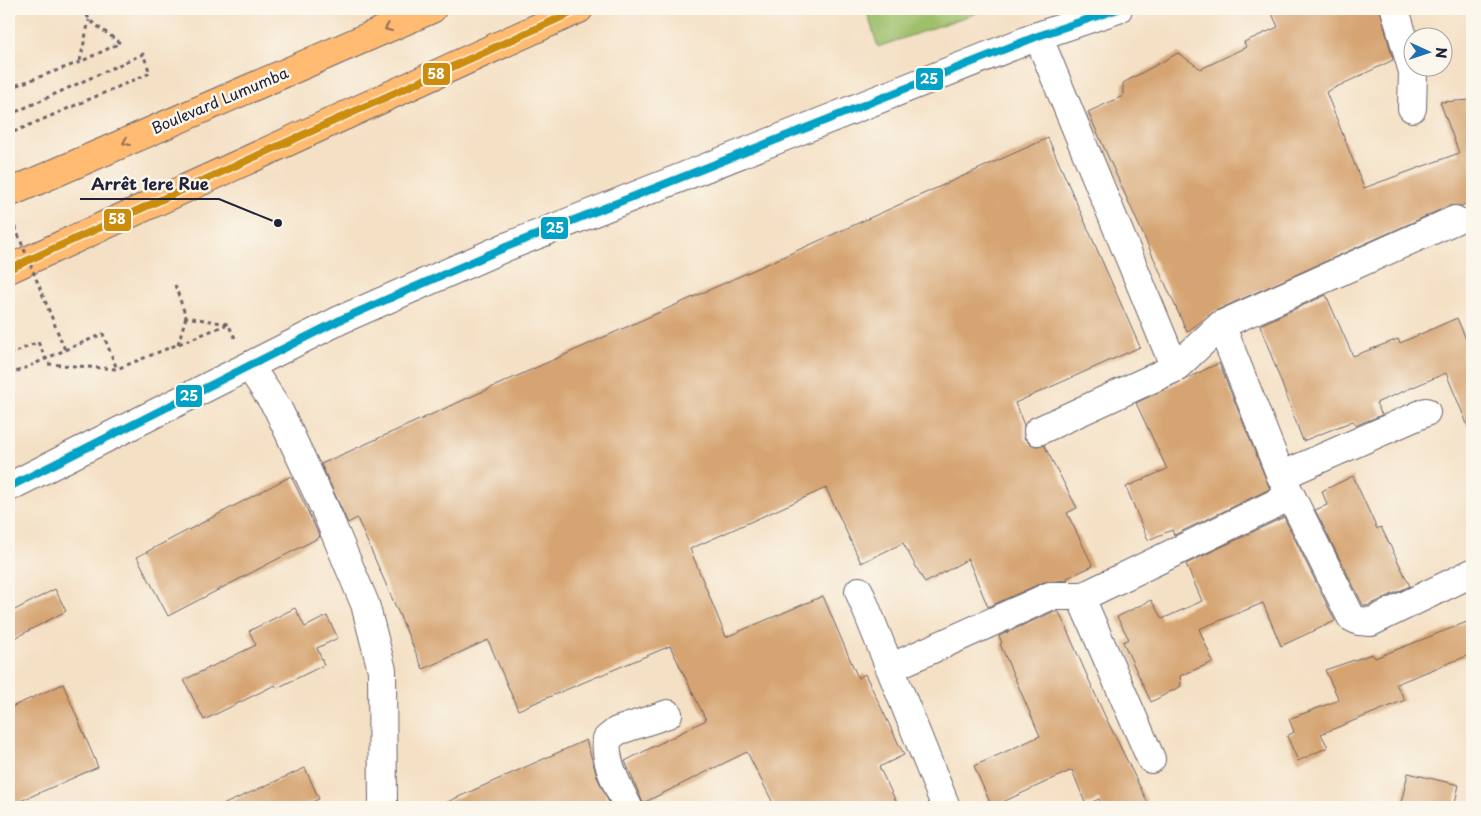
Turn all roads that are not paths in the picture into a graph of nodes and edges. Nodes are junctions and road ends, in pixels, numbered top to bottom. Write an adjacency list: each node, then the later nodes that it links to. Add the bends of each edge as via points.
1 (432, 9): 7 (highway, Boulevard Lumumba, one-way to 7)
2 (579, 9): 9 (highway)
3 (1118, 9): 5 (street)
4 (1395, 9): 6 (street, via 1413,72)
5 (1038, 36): 11 (street, via 506,247 340,320); 12 (street)
6 (1412, 108)
7 (9, 193)
8 (1455, 220): 10 (street)
9 (9, 269)
10 (1221, 325): 12 (street); 15 (street)
11 (250, 367): 16 (street); 23 (street, via 278,409 365,604 382,670)
12 (1175, 368): 14 (street)
13 (1426, 412): 15 (street)
14 (1038, 431)
15 (1286, 486): 17 (street, via 1351,617 1359,622 1371,622); 19 (street)
16 (9, 487)
17 (1472, 573)
18 (859, 591): 20 (street)
19 (1084, 596): 20 (street, via 1050,596); 22 (street, via 1084,605)
20 (890, 668): 25 (street)
21 (668, 714): 24 (street, via 617,731 607,739 606,751 611,768)
22 (1151, 759)
23 (383, 807)
24 (628, 807)
25 (946, 807)

